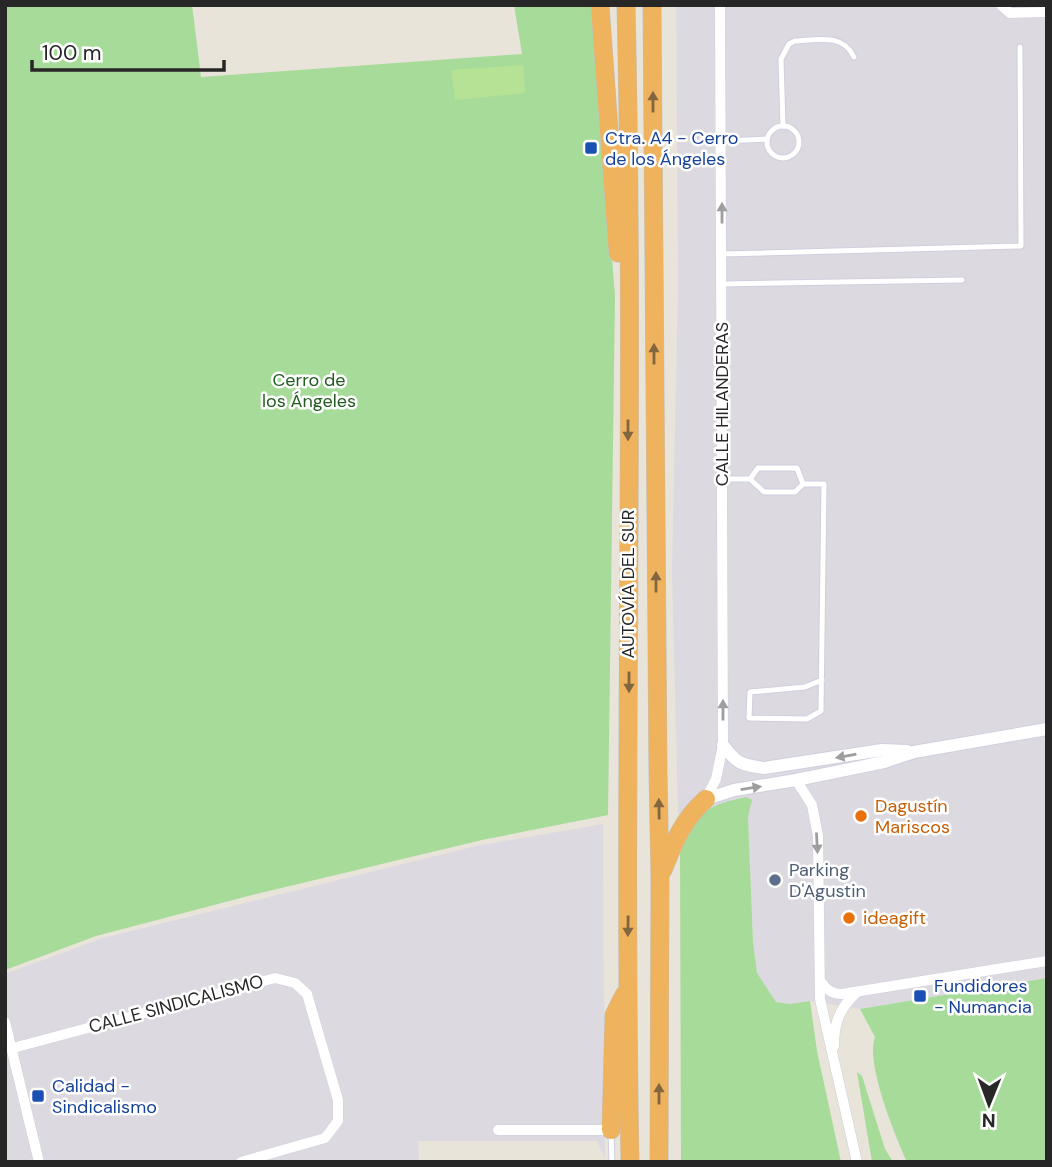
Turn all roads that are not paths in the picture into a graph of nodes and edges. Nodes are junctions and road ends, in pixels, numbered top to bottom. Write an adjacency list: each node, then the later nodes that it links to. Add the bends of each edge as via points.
1 (600, 5): 15 (highway, via 617,244)
2 (626, 5): 15 (highway, AUTOVÍA DEL SUR)
3 (652, 5): 26 (highway, AUTOVÍA DEL SUR, one-way to 3)
4 (720, 5): 11 (street, CALLE HILANDERAS)
5 (1001, 5): 6 (street, via 1010,13)
6 (1047, 12)
7 (1020, 47): 12 (lane, via 1021,247)
8 (854, 57): 9 (lane, via 850,47 837,39 789,44 781,59)
9 (783, 126): 10 (lane, via 774,128); 10 (lane, via 793,129 799,138 795,154 775,156)
10 (767, 139): 11 (lane)
11 (721, 141): 12 (street, CALLE HILANDERAS, one-way to 11)
12 (722, 254): 14 (street, CALLE HILANDERAS)
13 (962, 280): 14 (lane)
14 (721, 284): 16 (street, CALLE HILANDERAS)
15 (628, 313): 29 (highway, AUTOVÍA DEL SUR, one-way to 29)
16 (723, 479): 17 (lane); 21 (street, CALLE HILANDERAS, one-way to 16)
17 (750, 479): 18 (lane, via 764,492 795,492); 18 (lane, via 758,468 797,468)
18 (803, 484): 19 (lane, via 824,484)
19 (822, 680): 19 (lane, via 821,711 807,719 749,718 750,692 805,687)
20 (1047, 729): 22 (street)
21 (723, 745): 23 (street, via 734,760 746,766); 25 (street, CALLE HILANDERAS, via 716,779)
22 (914, 752): 23 (street, one-way to 23, via 882,750); 24 (street)
23 (799, 762): 24 (street)
24 (796, 780): 25 (street, one-way to 24); 28 (street, one-way to 28, via 812,805 818,836)
25 (706, 799): 26 (highway, via 679,830)
26 (660, 878): 40 (highway, AUTOVÍA DEL SUR, one-way to 26)
27 (1047, 961): 30 (street)
28 (820, 981): 30 (street, via 834,994); 33 (street)
29 (627, 988): 35 (highway, via 614,1015); 39 (highway, AUTOVÍA DEL SUR)
30 (856, 993): 33 (street, via 836,1017)
31 (5, 1022): 32 (street)
32 (13, 1048): 36 (street); 37 (street, CALLE SINDICALISMO, via 275,978 295,983 307,994 338,1100 338,1121 325,1138)
33 (835, 1057): 41 (street)
34 (498, 1130): 35 (street)
35 (611, 1130): 38 (lane)
36 (39, 1162)
37 (241, 1162)
38 (612, 1162)
39 (630, 1162)
40 (659, 1162)
41 (856, 1162)

